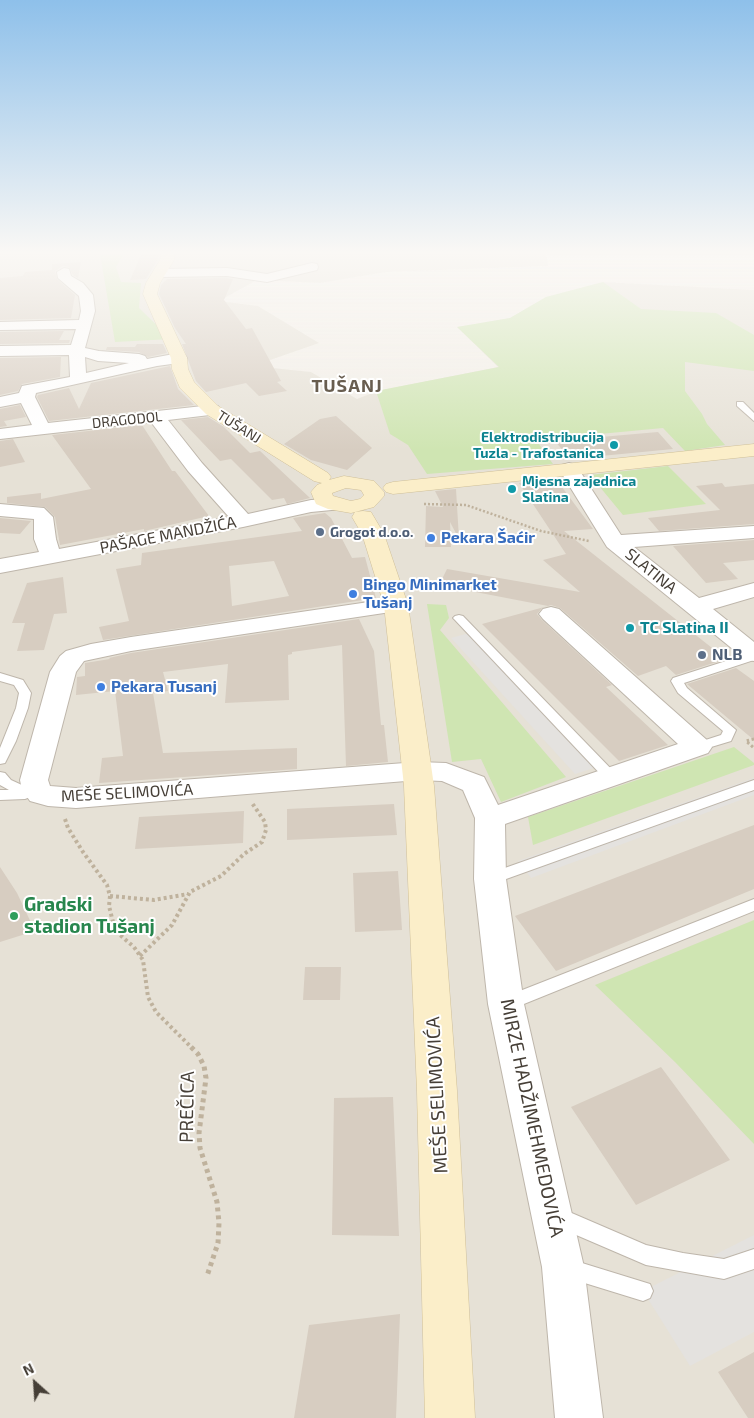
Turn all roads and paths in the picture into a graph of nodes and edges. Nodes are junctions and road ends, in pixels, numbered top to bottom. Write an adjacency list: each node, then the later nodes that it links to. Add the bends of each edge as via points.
1 (86, 318): 3 (street)
2 (160, 318): 7 (street, TUŠANJ)
3 (85, 324): 4 (street); 5 (street)
4 (0, 326)
5 (77, 350): 6 (street); 8 (street, via 98,356); 9 (street)
6 (0, 351)
7 (180, 358): 8 (street); 14 (street, TUŠANJ, via 186,384)
8 (157, 361): 9 (street)
9 (78, 380): 11 (street)
10 (0, 390): 11 (street)
11 (28, 393): 12 (street); 17 (street)
12 (0, 402)
13 (740, 404): 16 (lane)
14 (212, 410): 15 (street, DRAGODOL); 22 (street, TUŠANJ)
15 (156, 417): 17 (street, DRAGODOL); 25 (street)
16 (754, 418)
17 (42, 428): 18 (street, DRAGODOL)
18 (0, 434)
19 (754, 450): 20 (street)
20 (569, 469): 22 (street); 27 (street, SLATINA)
21 (344, 482): 22 (street)
22 (354, 496): 25 (street, PAŠAGE MANDŽIĆA); 31 (street, MEŠE SELIMOVIĆA, via 373,534)
23 (417, 500): 27 (path, via 424,504 466,505 572,539)
24 (0, 510): 28 (street, via 36,512 43,517 45,539)
25 (243, 520): 28 (street, PAŠAGE MANDŽIĆA)
26 (754, 532): 27 (street)
27 (615, 542): 32 (street, SLATINA)
28 (52, 557): 29 (street, PAŠAGE MANDŽIĆA)
29 (0, 566)
30 (754, 590): 32 (street)
31 (396, 605): 41 (street, MEŠE SELIMOVIĆA); 47 (street, MEŠE SELIMOVIĆA, via 131,644 75,656 63,672 34,780 34,786)
32 (695, 607): 35 (street, SLATINA)
33 (551, 614): 38 (street)
34 (459, 618): 43 (lane)
35 (754, 655): 38 (lane, via 677,681 682,690 730,730 726,738)
36 (0, 677): 40 (lane, via 19,683 25,693 10,741)
37 (754, 739): 39 (path, via 746,742)
38 (698, 746): 43 (street)
39 (754, 748)
40 (0, 760)
41 (418, 771): 44 (street, MEŠE SELIMOVIĆA); 48 (street, MIRZE HADŽIMEHMEDOVIĆA, via 446,772 474,784); 60 (street, MEŠE SELIMOVIĆA, via 437,1091)
42 (0, 776): 47 (lane, via 21,790)
43 (611, 778): 48 (street)
44 (251, 785): 47 (street, MEŠE SELIMOVIĆA, via 76,798); 50 (path, via 252,803 265,822 262,842 221,876)
45 (754, 785): 49 (lane)
46 (0, 794): 47 (lane)
47 (49, 795): 51 (path, PREČICA, via 83,852 101,875)
48 (490, 818): 49 (street, MIRZE HADŽIMEHMEDOVIĆA)
49 (490, 879): 54 (street, MIRZE HADŽIMEHMEDOVIĆA)
50 (189, 894): 51 (path, via 154,900); 53 (path, via 172,925)
51 (110, 896): 53 (path, PREČICA, via 114,926)
52 (754, 905): 54 (lane)
53 (140, 956): 58 (path, PREČICA, via 148,997 156,1012 198,1054 204,1066 206,1078 200,1148 217,1202 219,1223 218,1243)
54 (506, 1004): 55 (street, MIRZE HADŽIMEHMEDOVIĆA)
55 (553, 1214): 56 (lane, via 655,1257 724,1269); 57 (street, MIRZE HADŽIMEHMEDOVIĆA)
56 (754, 1259)
57 (563, 1267): 59 (lane); 61 (street, MIRZE HADŽIMEHMEDOVIĆA)
58 (207, 1276)
59 (643, 1291)
60 (450, 1418)
61 (579, 1418)

